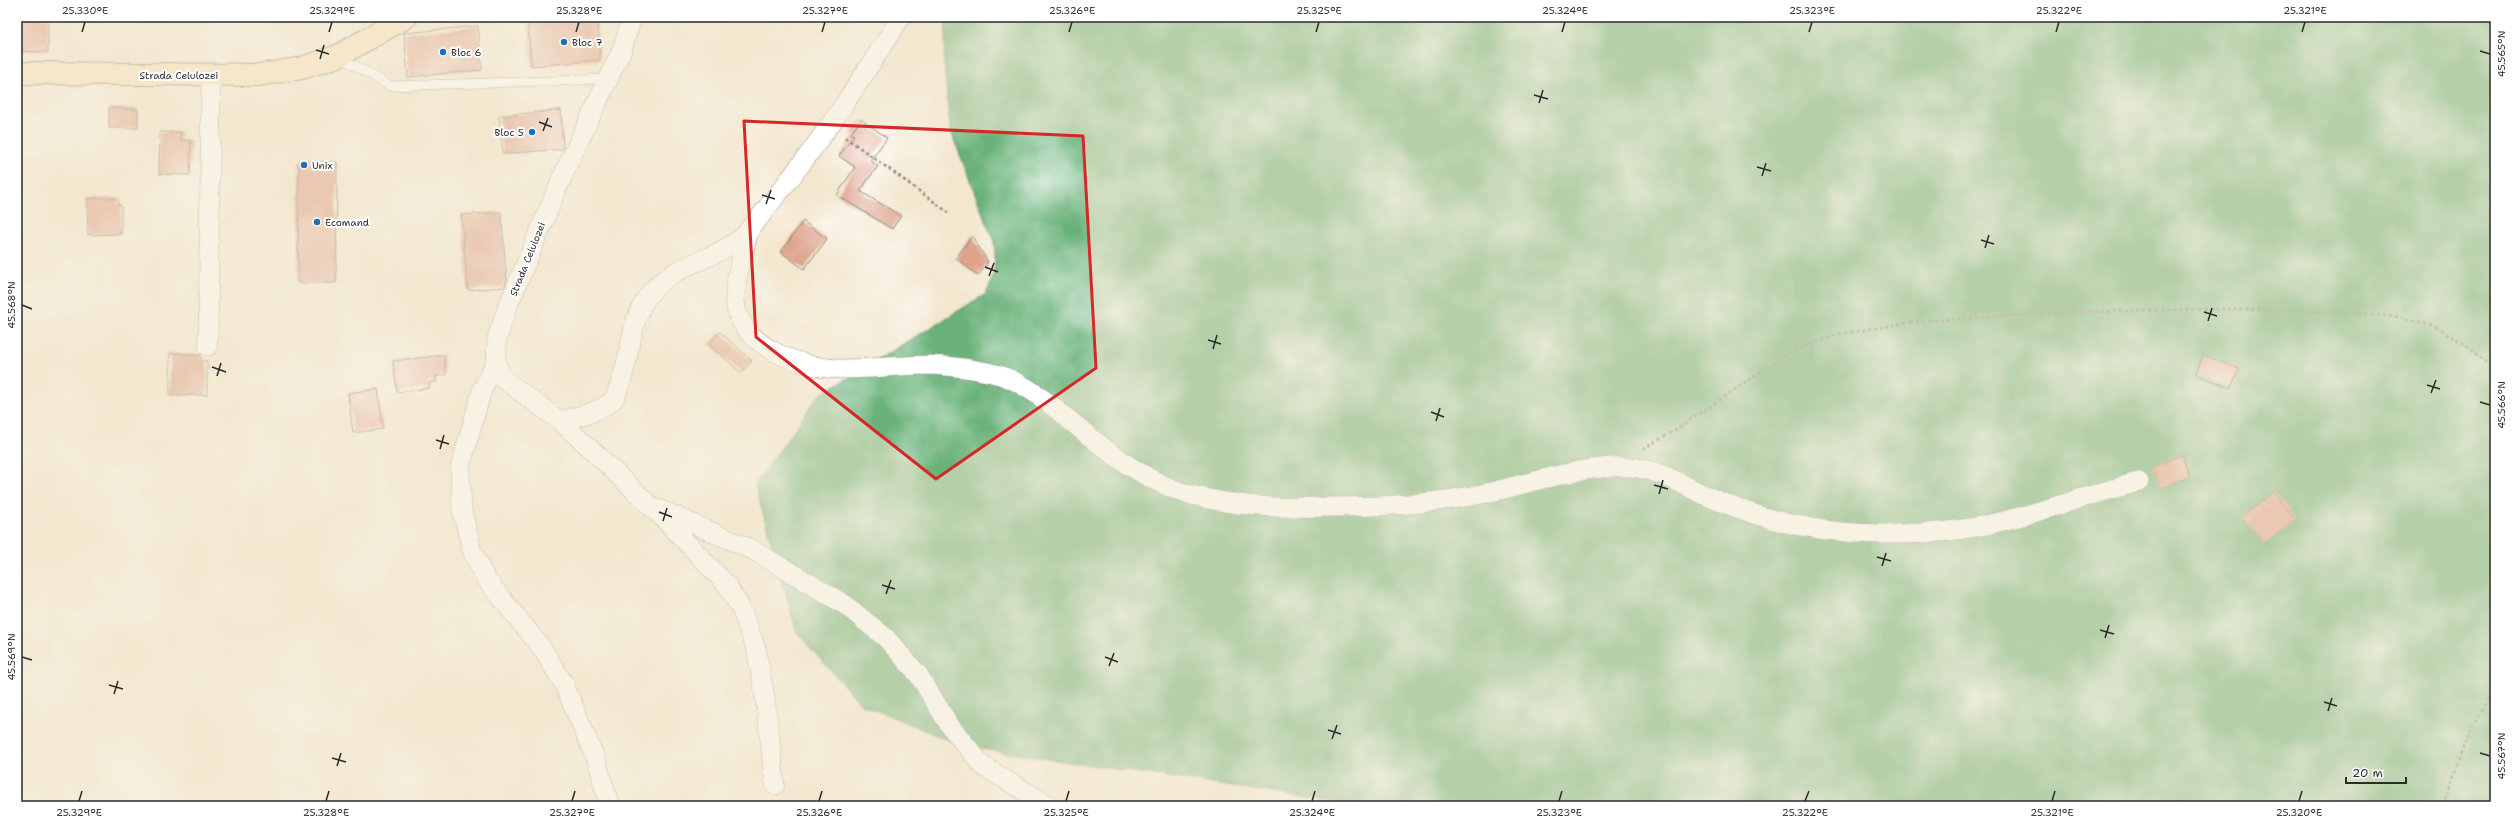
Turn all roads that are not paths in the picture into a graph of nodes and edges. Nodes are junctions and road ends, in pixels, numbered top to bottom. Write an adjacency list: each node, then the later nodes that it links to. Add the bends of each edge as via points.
1 (406, 17): 4 (street, Strada Celulozei)
2 (632, 17): 7 (street, Strada Celulozei)
3 (902, 17): 8 (street, via 831,126)
4 (338, 56): 6 (street, Strada Celulozei, via 302,68 273,73); 7 (lane, via 390,86)
5 (17, 74): 6 (street, Strada Celulozei)
6 (211, 76): 9 (street)
7 (609, 78): 10 (street, Strada Celulozei, via 564,173 507,308 497,339)
8 (750, 228): 11 (street, via 710,258 663,280 651,291 638,316 625,374 614,400 598,410); 12 (street, via 735,298 739,320 751,336 768,349 800,362 840,369 936,365 978,370 1004,377 1040,396 1135,470 1186,494 1233,505 1303,508 1401,507 1613,467 1655,470 1712,498 1759,516 1809,528 1881,534 1964,529)
9 (208, 346)
10 (496, 362): 11 (street, Strada Celulozei, via 502,379); 15 (street, via 482,390 460,468 462,511 471,544 486,578 541,647 564,684 596,760)
11 (560, 421): 13 (street, Strada Celulozei)
12 (2139, 482)
13 (650, 506): 14 (street, Strada Celulozei, via 726,585 741,609 757,655 765,697); 16 (street, via 753,550 844,604 886,638 918,674 950,726 984,767)
14 (775, 784)
15 (610, 806)
16 (1050, 806)

